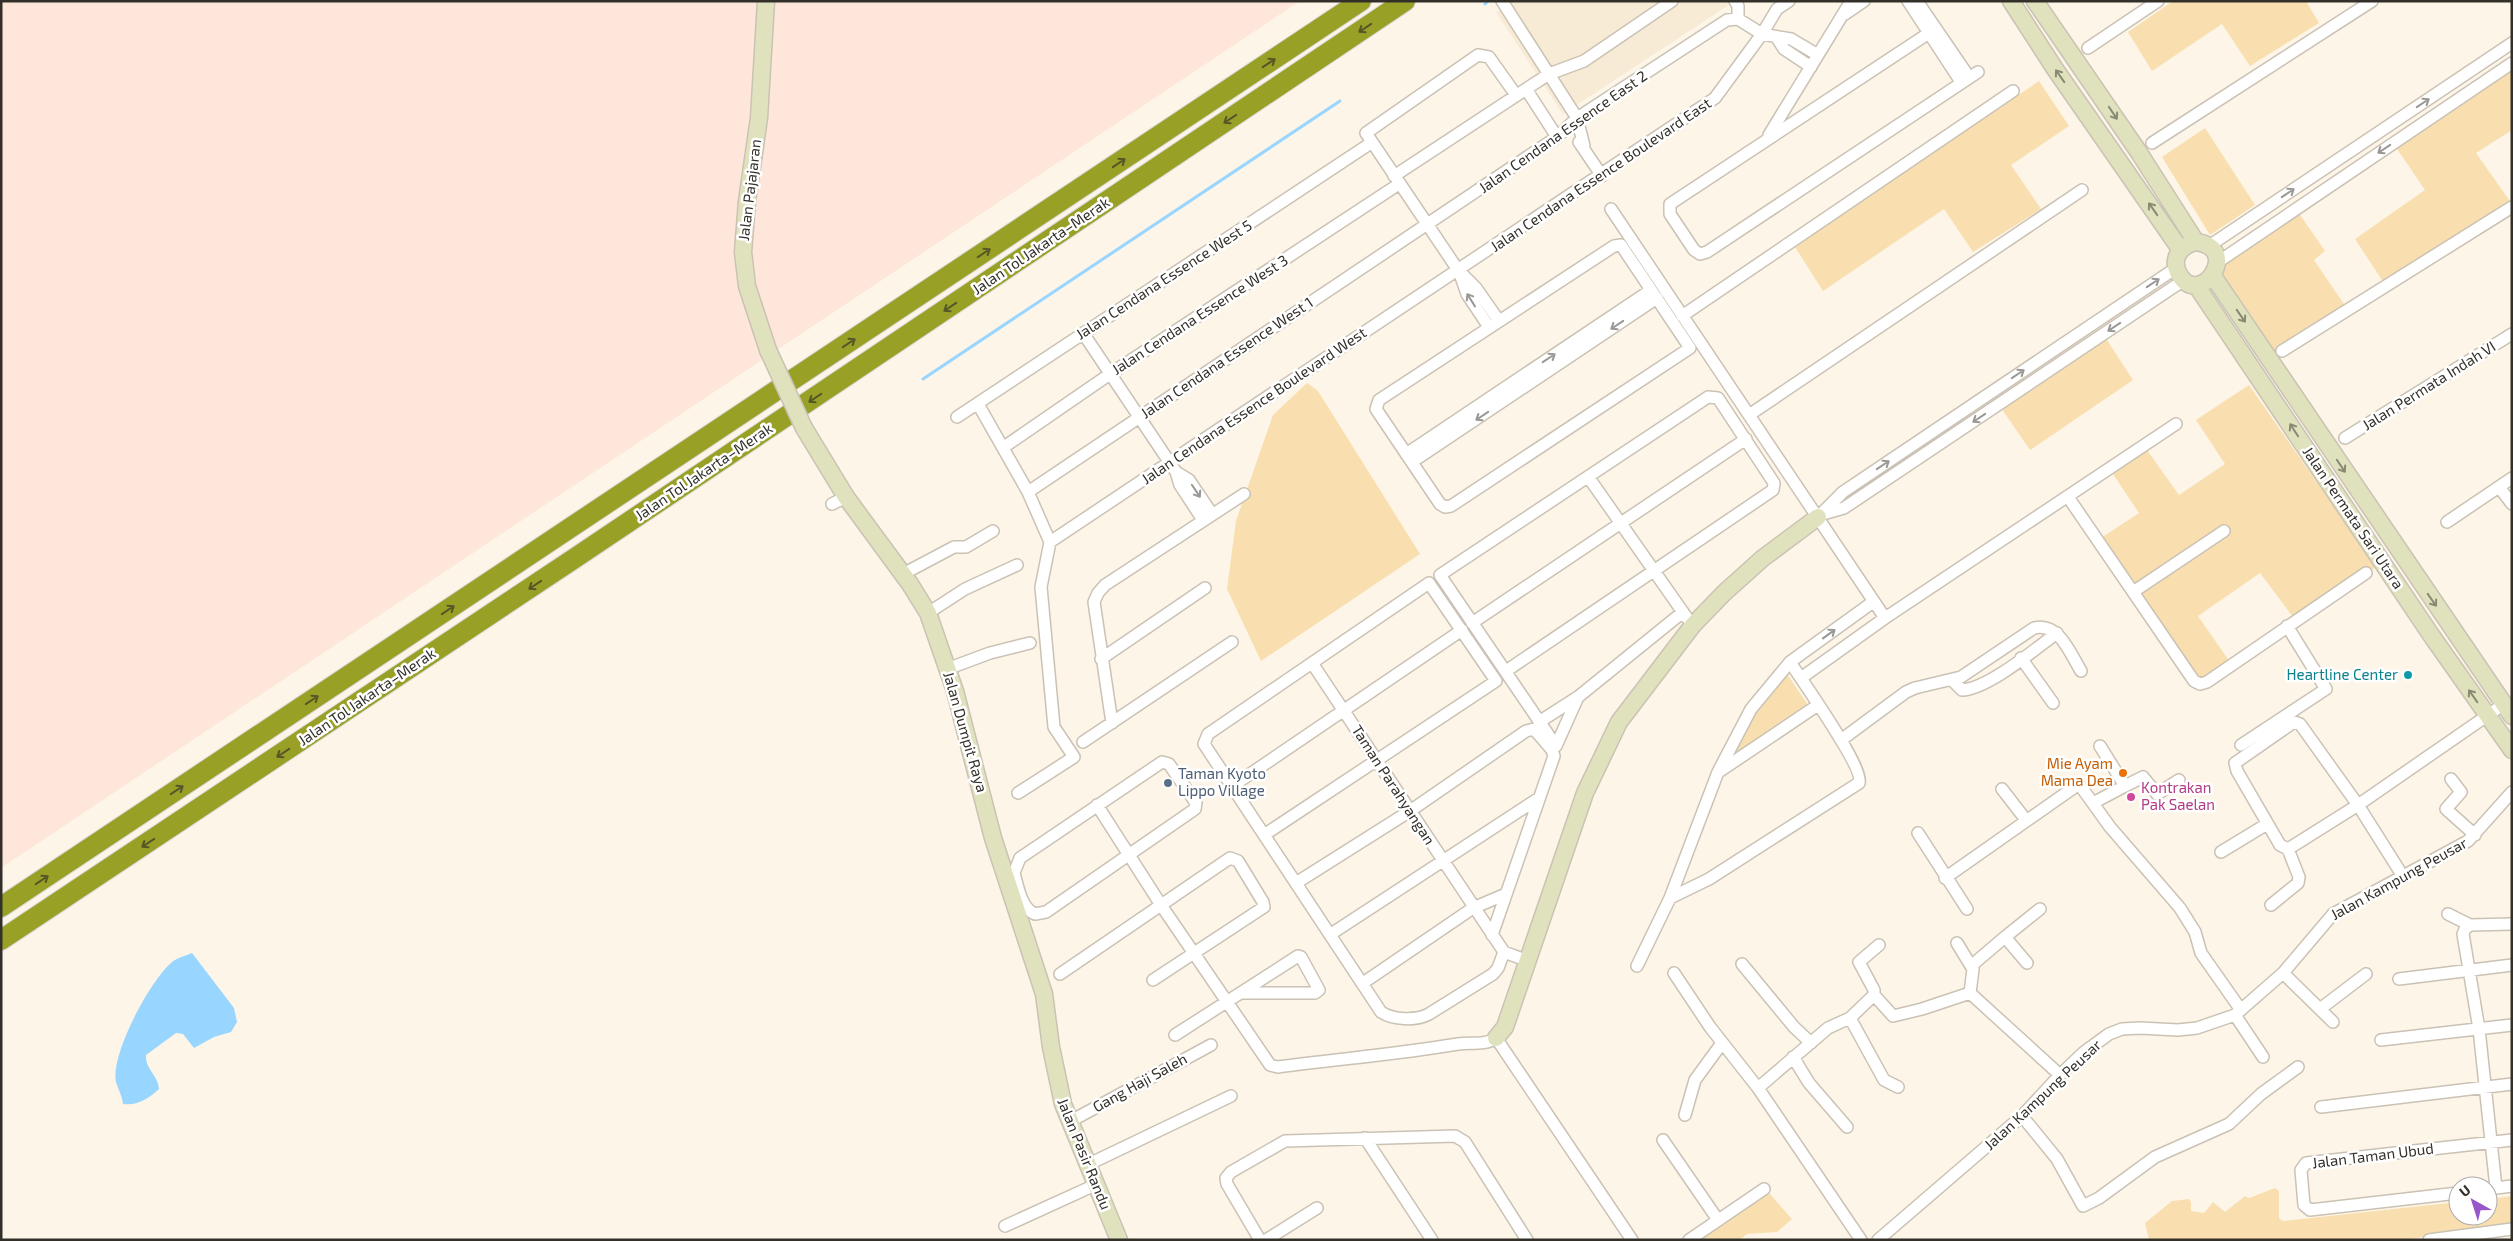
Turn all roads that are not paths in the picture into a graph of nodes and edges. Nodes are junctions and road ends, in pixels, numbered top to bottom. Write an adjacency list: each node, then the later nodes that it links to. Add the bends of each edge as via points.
1 (766, 1): 61 (street, Jalan Pajajaran, bridge, via 759,118 743,252 747,286 768,350)
2 (1361, 1): 151 (highway, Jalan Tol Jakarta–Merak, one-way to 2)
3 (1406, 1): 161 (highway, Jalan Tol Jakarta–Merak, one-way to 161)
4 (1502, 1): 26 (street)
5 (1672, 1): 26 (street, Jalan Cendana Essence West 3, via 1584,61)
6 (1735, 1): 17 (street)
7 (1789, 1): 19 (street, Jalan Cendana Essence Boulevard East, via 1777,9)
8 (1851, 1): 16 (street)
9 (1864, 1): 16 (street)
10 (1908, 1): 18 (street)
11 (1917, 1): 27 (street)
12 (2011, 1): 45 (street, one-way to 12)
13 (2035, 1): 44 (street, one-way to 44)
14 (2158, 1): 22 (street)
15 (2372, 1): 34 (street)
16 (1843, 16): 23 (street)
17 (1738, 18): 19 (street); 30 (street, Jalan Cendana Essence East 2, via 1727,20)
18 (1929, 33): 27 (street); 32 (street)
19 (1762, 34): 20 (street); 36 (street, Jalan Cendana Essence Boulevard East, via 1715,98)
20 (1778, 38): 23 (street, via 1791,39); 25 (street, via 1784,50)
21 (2512, 43): 41 (street, one-way to 21)
22 (2088, 48)
23 (1818, 55): 25 (street)
24 (2512, 63): 42 (street, one-way to 42)
25 (1811, 67): 32 (street)
26 (1549, 74): 29 (street, Jalan Cendana Essence West 3); 30 (street)
27 (1969, 77): 32 (street, via 1700,254 1670,214 1670,204)
28 (2013, 91): 50 (street)
29 (1521, 92): 31 (street); 33 (street, via 1489,57 1478,55 1366,133); 37 (street, Jalan Cendana Essence West 3)
30 (1577, 118): 31 (street, Jalan Cendana Essence East 2); 35 (street)
31 (1562, 134): 35 (street); 43 (street, Jalan Cendana Essence East 2)
32 (1767, 139)
33 (1371, 143): 37 (street); 52 (street, Jalan Cendana Essence West 5)
34 (2152, 143)
35 (1584, 146): 36 (street)
36 (1602, 176): 47 (street, Jalan Cendana Essence Boulevard East)
37 (1396, 180): 43 (street); 55 (street, Jalan Cendana Essence West 3)
38 (2082, 190): 57 (street)
39 (2512, 207): 54 (street)
40 (1611, 209): 50 (street)
41 (2263, 210): 42 (street); 44 (street)
42 (2273, 224): 46 (street)
43 (1428, 226): 47 (street); 58 (street, Jalan Cendana Essence West 1)
44 (2203, 244): 45 (street, via 2188,244); 46 (street, via 2215,253)
45 (2180, 249): 48 (street, via 2176,258)
46 (2216, 269): 48 (street, via 2206,282); 81 (street, Jalan Permata Sari Utara, one-way to 81)
47 (1458, 270): 51 (street, via 1476,288); 66 (street, Jalan Cendana Essence Boulevard West)
48 (2185, 278): 74 (street, via 1851,504); 83 (street, Jalan Permata Sari Utara, one-way to 48)
49 (1654, 294): 51 (street, via 1626,250 1614,246); 65 (street); 65 (street, via 1688,342 1690,348 1687,351 1451,506 1444,508 1440,504)
50 (1682, 316): 57 (street)
51 (1494, 324): 65 (street, via 1376,404 1376,409)
52 (1083, 333): 55 (street); 56 (street, Jalan Cendana Essence West 5)
53 (2512, 334): 62 (street, Jalan Permata Indah VI)
54 (2282, 351)
55 (1110, 374): 58 (street); 64 (street, Jalan Cendana Essence West 3)
56 (978, 404): 59 (street, Jalan Cendana Essence West 5); 64 (street)
57 (1749, 415): 74 (street)
58 (1139, 416): 66 (street); 70 (street, Jalan Cendana Essence West 1)
59 (957, 417)
60 (2176, 424): 72 (street)
61 (804, 428): 86 (street, Jalan Dumpit Raya, via 839,501)
62 (2345, 438)
63 (1746, 439): 67 (street, via 1718,398 1708,397); 77 (street); 84 (street, via 1774,483 1773,490)
64 (1004, 447): 70 (street)
65 (1409, 458)
66 (1173, 467): 75 (street, via 1180,485); 80 (street, Jalan Cendana Essence Boulevard West)
67 (1589, 478): 77 (street); 93 (street, via 1440,575)
68 (2512, 478): 69 (street)
69 (2499, 487): 73 (street); 76 (street)
70 (1028, 492): 80 (street)
71 (1244, 494): 75 (street)
72 (2068, 497): 88 (street); 92 (street)
73 (2512, 504)
74 (1821, 515): 89 (street); 91 (street)
75 (1208, 517): 100 (street, via 1105,585 1098,593 1094,602)
76 (2447, 522)
77 (1620, 523): 84 (street); 93 (street)
78 (993, 531): 86 (street, via 966,547 954,547)
79 (2224, 531): 88 (street)
80 (1050, 542): 129 (street, via 1041,586 1054,727 1074,757)
81 (2400, 554): 83 (street); 111 (street, Jalan Permata Sari Utara, one-way to 111)
82 (1017, 565): 90 (street, via 965,589)
83 (2383, 565): 113 (street, Jalan Permata Sari Utara, one-way to 83)
84 (1654, 572): 91 (street); 105 (street)
85 (2366, 573): 94 (street)
86 (903, 574): 90 (street, Jalan Dumpit Raya)
87 (1205, 588): 100 (street)
88 (2133, 592): 94 (street, via 2194,681 2200,684)
89 (1873, 602): 92 (street); 101 (street, one-way to 89)
90 (928, 613): 103 (street, Jalan Dumpit Raya)
91 (1688, 618): 108 (street); 166 (street, via 1619,722 1596,768)
92 (1885, 618): 106 (street)
93 (1472, 623): 105 (street)
94 (2288, 626): 118 (street, via 2326,689)
95 (1462, 630): 102 (street, via 1429,583); 112 (street); 121 (street, via 1496,681)
96 (2057, 633): 99 (street); 104 (street); 107 (street, via 2042,626 2034,628 1970,672)
97 (1232, 642): 115 (street)
98 (1030, 644): 103 (street, via 990,653)
99 (2021, 658): 107 (street, via 1971,690 1962,690); 109 (street)
100 (1101, 659): 115 (street)
101 (1790, 662): 106 (street); 122 (street, via 1751,710)
102 (1312, 663): 112 (street, Taman Parahyangan); 126 (street, via 1206,737 1206,749)
103 (947, 669): 198 (street, Jalan Dumpit Raya, via 993,838 1044,994)
104 (2081, 671)
105 (1506, 672): 114 (street)
106 (1801, 678): 110 (street)
107 (1952, 680): 116 (street, via 1906,692)
108 (1578, 697): 114 (street); 114 (street, via 1557,746)
109 (2054, 703)
110 (1818, 705): 116 (street); 122 (street)
111 (2508, 710): 113 (street)
112 (1345, 711): 121 (street, Taman Parahyangan); 126 (street)
113 (2487, 716): 120 (street, Jalan Permata Sari Utara); 133 (street)
114 (1539, 722)
115 (1112, 723): 117 (street)
116 (1841, 740): 148 (street, via 1858,771 1860,782 1709,879)
117 (1083, 742)
118 (2241, 745)
119 (2100, 746): 125 (street)
120 (2512, 750)
121 (1377, 760): 134 (street, Taman Parahyangan); 138 (street)
122 (1718, 772): 148 (street)
123 (2452, 779): 139 (street, via 2461,792 2446,809)
124 (2179, 780): 125 (street, via 2157,794 2143,777)
125 (2125, 786): 131 (street)
126 (1231, 787): 138 (street)
127 (2002, 789): 135 (street)
128 (2512, 792): 139 (street, Jalan Kampung Peusar)
129 (1018, 793)
130 (1539, 798): 134 (street, via 1554,753 1537,730 1530,729); 143 (street); 147 (street)
131 (2093, 803): 135 (street, via 2079,784); 185 (street, via 2180,908 2194,932 2201,953)
132 (1097, 805): 142 (street); 142 (street, via 1165,762 1196,803 1196,809); 142 (street, via 1020,858 1014,873 1026,907 1036,914 1046,912)
133 (2358, 805): 136 (street, via 2300,724 2294,722 2235,763 2236,771); 140 (street); 144 (street)
134 (1410, 811): 143 (street, Taman Parahyangan); 146 (street)
135 (2026, 820): 145 (street)
136 (2267, 824): 140 (street, via 2280,845); 141 (street)
137 (1918, 833): 145 (street)
138 (1264, 835): 146 (street)
139 (2475, 835): 174 (street, Jalan Kampung Peusar, via 2462,846 2333,914)
140 (2288, 848): 150 (street, via 2299,877 2298,883)
141 (2221, 852)
142 (1129, 855): 149 (street)
143 (1442, 861): 152 (street, Taman Parahyangan); 158 (street)
144 (2399, 870)
145 (1946, 878): 154 (street)
146 (1296, 884): 158 (street)
147 (1506, 894): 152 (street); 159 (street)
148 (1670, 898): 169 (street)
149 (1161, 905): 164 (street); 164 (street, via 1230,858 1238,861 1264,906); 175 (street)
150 (2271, 905)
151 (1, 908)
152 (1473, 908): 159 (street, Taman Parahyangan); 179 (street)
153 (2040, 909): 160 (street)
154 (1967, 910)
155 (2448, 914): 157 (street)
156 (2512, 924): 157 (street)
157 (2470, 925): 172 (street, via 2463,934)
158 (1331, 934): 179 (street)
159 (1492, 935): 165 (street, Taman Parahyangan)
160 (2005, 937): 167 (street); 170 (street)
161 (1, 940)
162 (1957, 943): 170 (street)
163 (1879, 945): 182 (street, via 1859,962)
164 (1194, 952): 178 (street); 183 (street)
165 (1504, 952): 166 (street); 179 (street, via 1493,974 1420,1018 1387,1016)
166 (1528, 961): 191 (street, via 1505,1027)
167 (2027, 963)
168 (1742, 964): 194 (street)
169 (1637, 966)
170 (1971, 966): 181 (street)
171 (2512, 966): 172 (street)
172 (2469, 970): 177 (street); 189 (street)
173 (1674, 972): 193 (street)
174 (2283, 972): 184 (street); 185 (street, Jalan Kampung Peusar)
175 (1060, 974)
176 (2366, 974): 184 (street)
177 (2399, 979)
178 (1153, 980)
179 (1363, 983)
180 (1242, 993): 180 (street, via 1298,956 1319,990 1316,993); 183 (street)
181 (1970, 993): 182 (street, via 1894,1016); 200 (street)
182 (1874, 995): 186 (street)
183 (1227, 1003): 190 (street); 191 (street, via 1264,1059 1278,1067 1484,1043)
184 (2320, 1009): 187 (street)
185 (2238, 1012): 197 (street); 200 (street, Jalan Kampung Peusar, via 2197,1028 2122,1029 2109,1034 2083,1053)
186 (1850, 1018): 194 (street, via 1828,1028); 202 (street, via 1884,1080)
187 (2333, 1022)
188 (2512, 1025): 189 (street)
189 (2479, 1029): 192 (street); 203 (street)
190 (1175, 1035)
191 (1496, 1038): 231 (street)
192 (2381, 1040)
193 (1722, 1043): 204 (street); 207 (street, via 1695,1080)
194 (1811, 1043): 196 (street)
195 (1211, 1045): 209 (street, Gang Haji Saleh)
196 (1792, 1056): 204 (street); 210 (street, via 1809,1082)
197 (2263, 1056)
198 (1054, 1067): 209 (street, Jalan Pasir Randu)
199 (2298, 1067): 208 (street, via 2261,1094 2229,1124 2155,1157 2083,1206 2057,1159)
200 (2060, 1075): 208 (street, Jalan Kampung Peusar)
201 (2512, 1084): 203 (street)
202 (1898, 1087)
203 (2486, 1087): 206 (street); 214 (street)
204 (1758, 1088): 233 (street)
205 (1231, 1096): 215 (street)
206 (2321, 1107)
207 (1685, 1115)
208 (2022, 1116): 234 (street, Jalan Kampung Peusar)
209 (1069, 1122): 215 (street, Jalan Pasir Randu)
210 (1848, 1127)
211 (1365, 1138): 227 (street, via 1285,1141 1231,1172 1226,1178 1227,1184); 229 (street); 230 (street, via 1455,1136 1461,1139)
212 (1663, 1140): 223 (street)
213 (2512, 1140): 214 (street, Jalan Taman Ubud)
214 (2492, 1142): 216 (street); 221 (street, Jalan Taman Ubud, via 2306,1163 2301,1170 2304,1205 2310,1210)
215 (1087, 1165): 217 (street, Jalan Pasir Randu)
216 (2492, 1176)
217 (1095, 1185): 224 (street); 226 (street, Jalan Pasir Randu)
218 (2512, 1186): 220 (street)
219 (1764, 1188): 223 (street)
220 (2498, 1188)
221 (2448, 1194)
222 (1317, 1208): 228 (street)
223 (1718, 1220): 232 (street)
224 (1005, 1226)
225 (2512, 1229): 235 (street)
226 (1120, 1240)
227 (1260, 1240)
228 (1266, 1240)
229 (1432, 1240)
230 (1527, 1240)
231 (1632, 1240)
232 (1689, 1240)
233 (1861, 1240)
234 (1878, 1240)
235 (2429, 1240)

